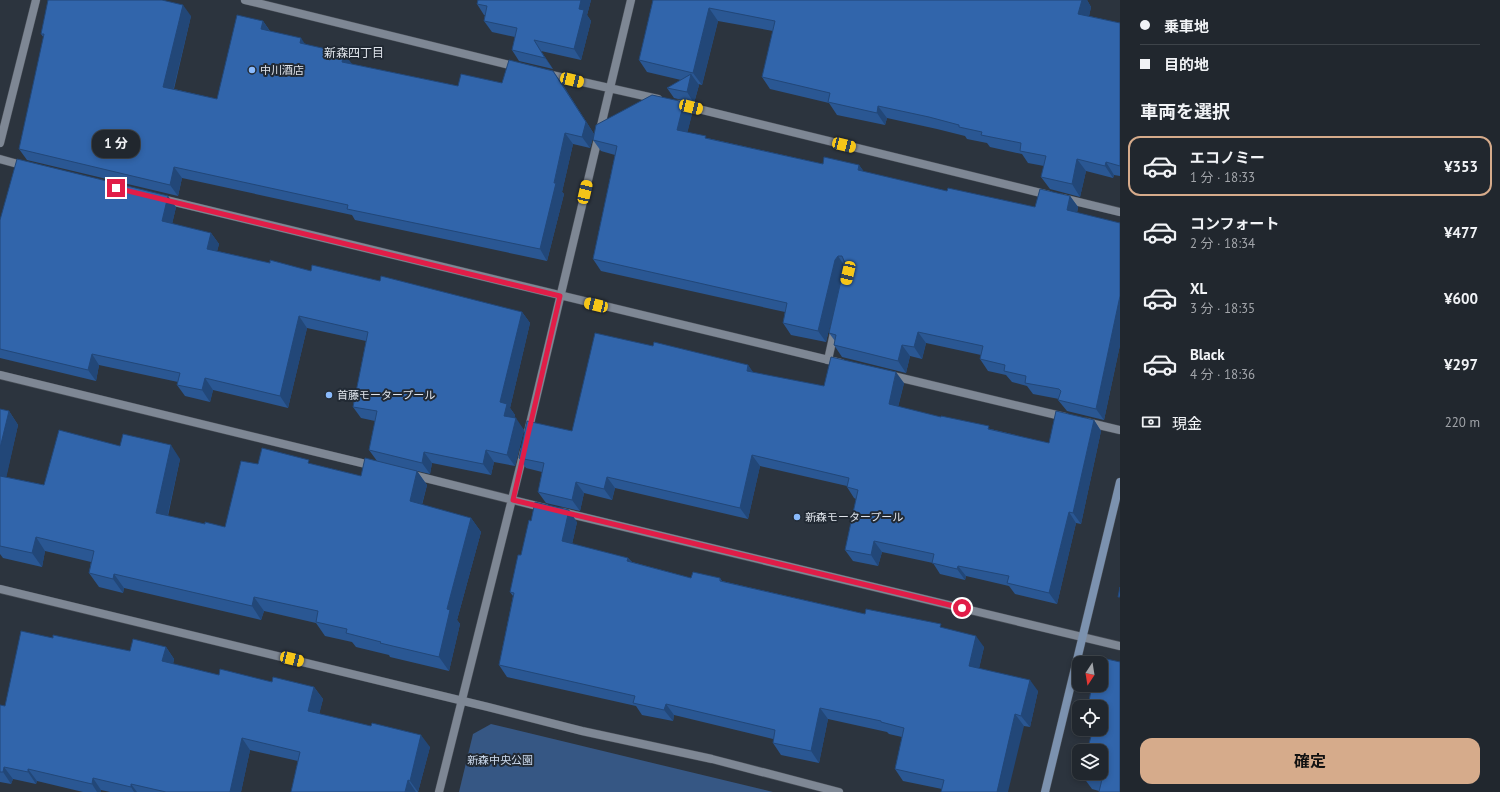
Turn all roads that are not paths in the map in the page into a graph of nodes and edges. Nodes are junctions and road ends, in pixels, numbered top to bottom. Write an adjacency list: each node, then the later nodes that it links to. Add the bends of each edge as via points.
1 (36, 0): 7 (street)
2 (245, 0): 4 (street)
3 (631, 0): 6 (street)
4 (525, 68)
5 (540, 72): 6 (street)
6 (610, 88): 11 (street); 12 (street)
7 (0, 143)
8 (0, 159): 9 (street)
9 (32, 168)
10 (155, 197): 12 (street)
11 (1120, 212)
12 (560, 296): 14 (street); 22 (street)
13 (838, 317): 14 (street)
14 (828, 360): 15 (street)
15 (851, 366)
16 (882, 373): 18 (street)
17 (0, 375): 19 (street)
18 (1120, 430)
19 (380, 468)
20 (404, 473): 22 (street)
21 (1120, 482): 24 (street)
22 (513, 500): 24 (street); 26 (street)
23 (0, 589): 26 (street)
24 (1082, 637): 25 (street); 29 (street)
25 (1120, 646)
26 (460, 700): 27 (street); 28 (street, via 582,731 712,759)
27 (439, 792)
28 (839, 792)
29 (1045, 792)

